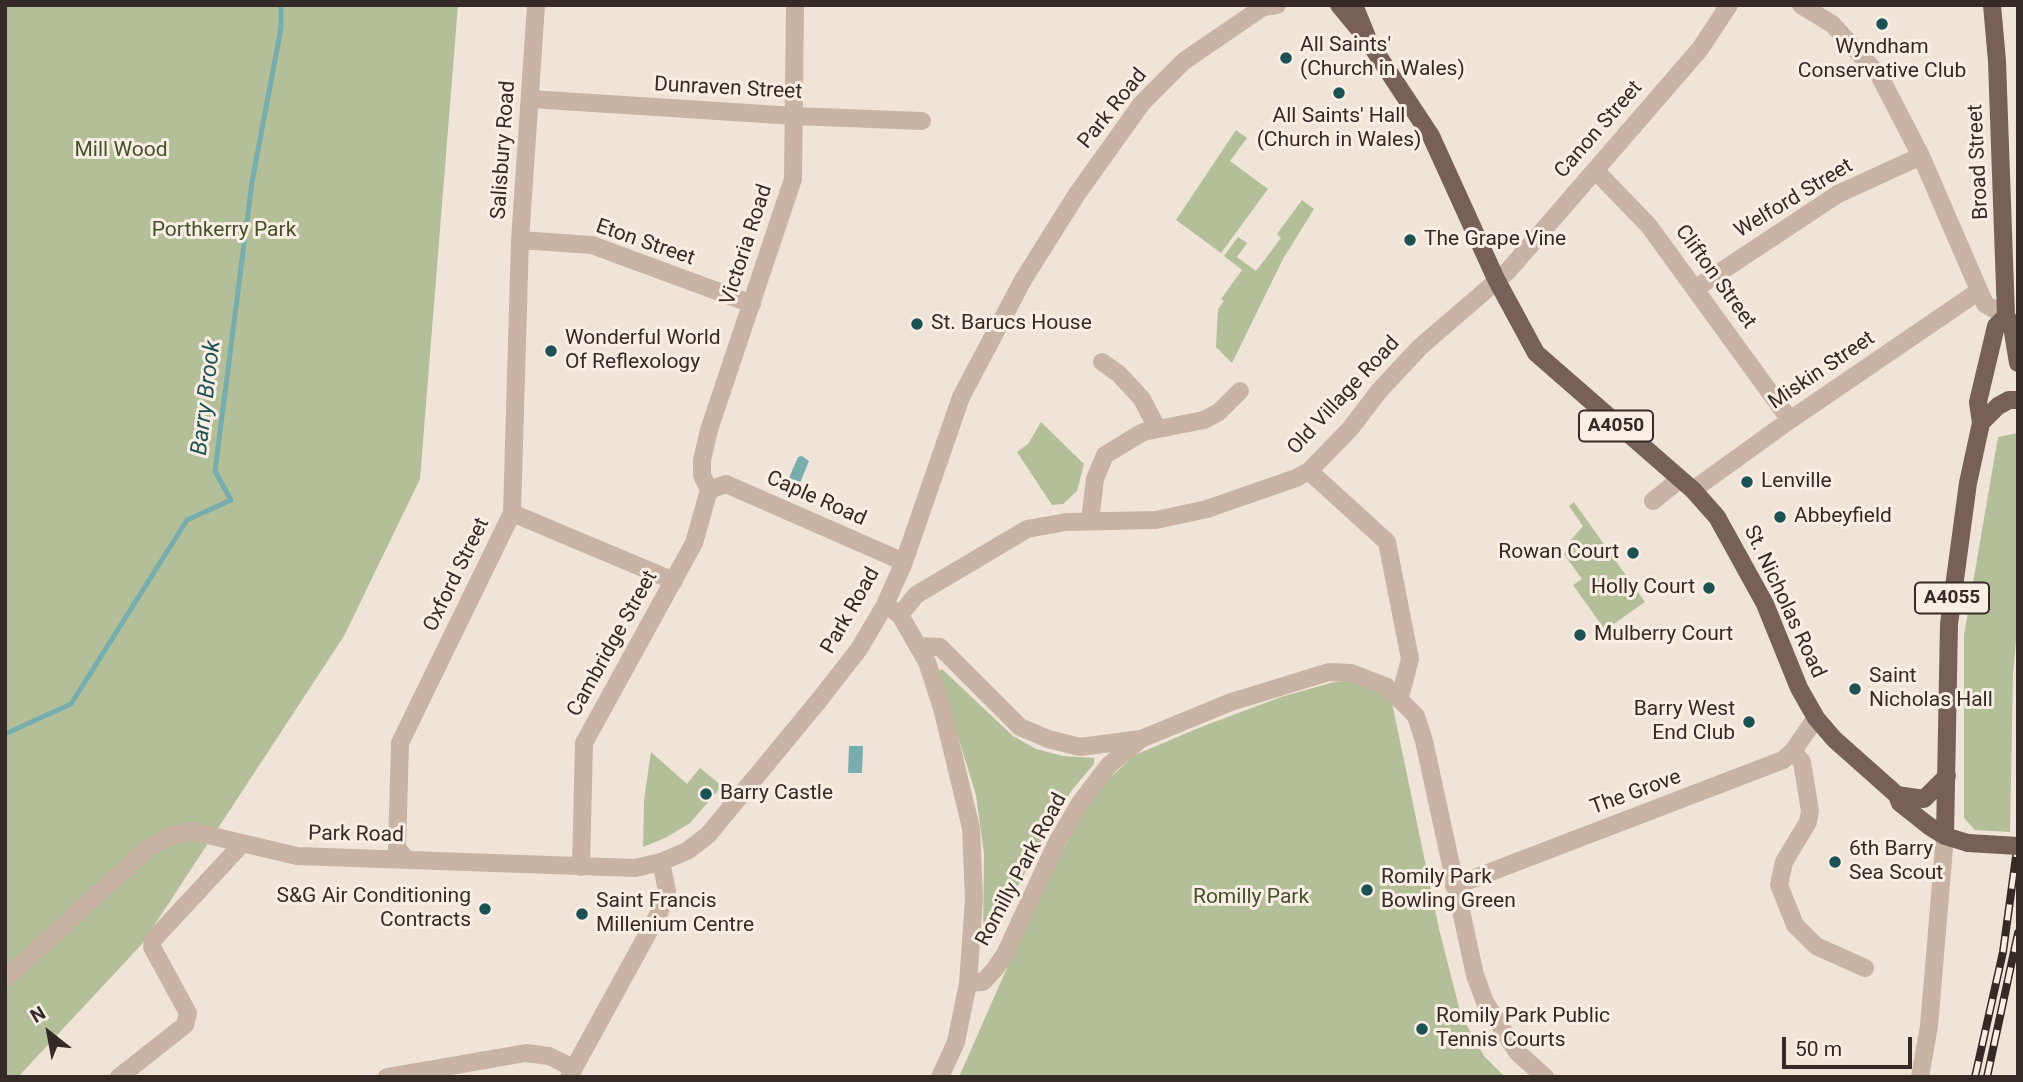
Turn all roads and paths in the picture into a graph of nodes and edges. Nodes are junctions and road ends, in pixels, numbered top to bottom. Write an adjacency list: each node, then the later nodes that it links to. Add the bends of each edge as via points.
1 (536, 5): 10 (street, Salisbury Road)
2 (795, 5): 11 (street, Victoria Road)
3 (1339, 5): 9 (main road, St. Nicholas Road / A4050)
4 (1354, 5): 9 (main road, St. Nicholas Road / A4050)
5 (1729, 5): 14 (street, Canon Street, via 1700,49)
6 (1801, 5): 13 (street, via 1832,24 1880,75)
7 (1992, 5): 21 (main road, Broad Street / A4055)
8 (1268, 6): 35 (street, Park Road, via 1184,61 1142,103 1077,194 975,366)
9 (1363, 33): 16 (main road, St. Nicholas Road / A4050, via 1431,136)
10 (531, 99): 11 (street, Dunraven Street); 15 (street, Salisbury Road)
11 (794, 116): 12 (street, Dunraven Street); 20 (street, Victoria Road, via 793,179)
12 (922, 121)
13 (1921, 156): 17 (street, Welford Street, via 1838,194); 18 (street)
14 (1595, 170): 16 (street, Canon Street); 17 (street, Clifton Street, via 1649,226)
15 (520, 240): 19 (street, Salisbury Road); 20 (street, Eton Street, via 592,245)
16 (1496, 279): 29 (street, Old Village Road, via 1420,347); 30 (main road, St. Nicholas Road / A4050, via 1535,353)
17 (1696, 288): 26 (street, Clifton Street)
18 (1979, 291): 21 (street, via 1988,307); 26 (street, Miskin Street)
19 (519, 298): 33 (street, Oxford Street)
20 (752, 304): 31 (street, Victoria Road, via 702,460)
21 (2006, 316): 23 (main road, A4055); 27 (main road, A4055, via 1996,326 1978,402)
22 (1102, 362): 28 (street, via 1142,399)
23 (2018, 363)
24 (1240, 391): 28 (street, via 1204,420 1190,426)
25 (2018, 400): 27 (main road, via 1998,406)
26 (1790, 420): 30 (street, Miskin Street)
27 (1981, 423): 43 (main road, A4055, via 1949,624)
28 (1157, 428): 34 (street, via 1130,438 1105,455 1095,479)
29 (1309, 471): 34 (street, Old Village Road, via 1207,509 1169,517); 39 (street, via 1387,542 1410,659)
30 (1686, 485): 32 (street, Miskin Street); 40 (main road, St. Nicholas Road / A4050, via 1717,517 1737,549)
31 (709, 490): 35 (street, Caple Road, via 726,484); 36 (street, Cambridge Street, via 694,543)
32 (1653, 501)
33 (512, 513): 36 (street); 48 (street, Oxford Street, via 400,743 397,848)
34 (1090, 521): 37 (street, Old Village Road, via 1027,529)
35 (904, 562): 37 (street, Park Road)
36 (674, 581): 50 (street, Cambridge Street, via 584,743)
37 (893, 610): 38 (street, Romilly Park Road); 49 (street, Park Road, via 708,835)
38 (919, 646): 41 (street, Romilly Park Road, via 940,647 1020,727 1048,739 1080,747); 54 (street, Romilly Park Road, via 942,708 971,828 974,899)
39 (1400, 696): 41 (street, Romilly Park Road, via 1371,679 1329,672 1231,702); 51 (street, Romilly Park Road, via 1416,716 1424,741)
40 (1816, 718): 42 (street, The Grove); 44 (main road, St. Nicholas Road / A4050)
41 (1141, 738): 54 (street, Romilly Park Road, via 1109,765 1080,803 1056,842 995,969 982,982)
42 (1794, 751): 51 (street, The Grove, via 1754,773); 52 (street, via 1802,762 1810,811 1784,862 1779,885 1795,925 1815,946)
43 (1947, 776): 44 (main road, via 1924,799); 45 (main road, A4055)
44 (1897, 795): 45 (main road, St. Nicholas Road / A4050, via 1900,803)
45 (1945, 836): 47 (main road, A4050, bridge, via 1968,843); 60 (street, via 1929,1026)
46 (242, 844): 48 (street, Park Road, via 296,856); 53 (street, Park Road, via 191,831 169,836 146,850); 56 (street, via 153,940 152,947 188,1013 185,1025)
47 (2018, 846)
48 (407, 859): 50 (street, Park Road)
49 (661, 862): 50 (street, Park Road, via 635,868); 55 (street, via 667,891 659,913)
50 (581, 867)
51 (1454, 886): 59 (street, Romilly Park Road, via 1485,1002 1517,1052)
52 (1865, 968)
53 (5, 979)
54 (968, 983): 58 (street, Romilly Park Road, via 956,1042)
55 (571, 1073): 57 (street, via 549,1056 526,1053)
56 (119, 1077)
57 (387, 1077)
58 (940, 1077)
59 (1545, 1077)
60 (1920, 1077)

